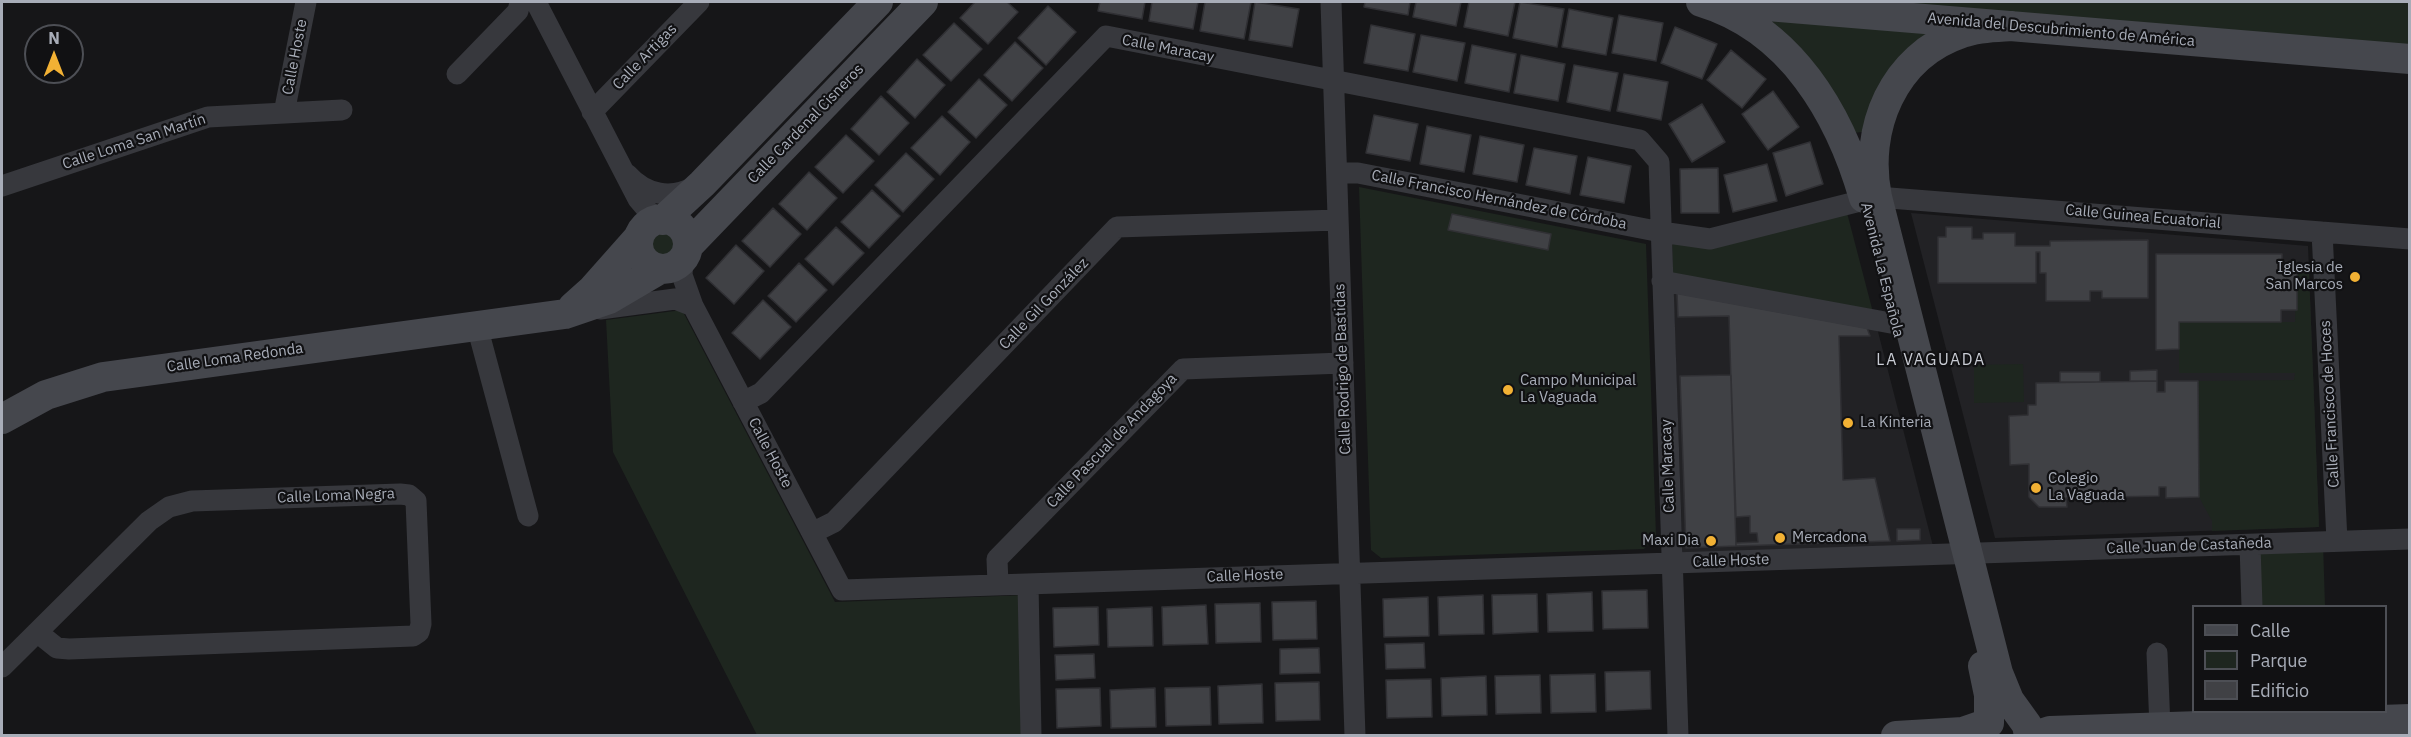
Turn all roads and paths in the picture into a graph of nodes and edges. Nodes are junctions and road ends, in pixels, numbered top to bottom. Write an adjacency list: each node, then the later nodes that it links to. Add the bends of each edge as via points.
1 (306, 2): 15 (street, Calle Hoste)
2 (699, 2): 14 (street, Calle Artigas)
3 (878, 2): 20 (street)
4 (923, 2): 28 (street, Calle Cardenal Cisneros)
5 (1331, 2): 12 (street, Calle Rodrigo de Bastidas)
6 (1701, 2): 17 (street, Avenida La Española, via 1744,21 1779,47 1812,84)
7 (1713, 2): 9 (street, Avenida del Descubrimiento de América)
8 (529, 3): 11 (street); 14 (street)
9 (2012, 26): 10 (street, Avenida del Descubrimiento de América); 16 (street, via 1976,29 1948,39 1920,57 1897,82)
10 (2409, 59)
11 (457, 74)
12 (1334, 80): 19 (street, Calle Rodrigo de Bastidas); 25 (street, Calle Maracay, via 1640,140 1659,162); 35 (street, Calle Maracay, via 1106,36 761,393)
13 (342, 110): 15 (street, Calle Loma San Martín)
14 (592, 112): 18 (street)
15 (284, 113): 21 (street, Calle Loma San Martín, via 208,117)
16 (1881, 113): 17 (street, via 1868,129 1857,133 1843,128); 22 (street)
17 (1833, 118): 22 (street, Avenida La Española)
18 (618, 161): 20 (street, via 634,182 652,192 675,194); 24 (street, via 648,212)
19 (1336, 173): 23 (street, Calle Rodrigo de Bastidas); 25 (street, Calle Francisco Hernández de Córdoba, via 1358,173)
20 (702, 184): 24 (street)
21 (2, 186)
22 (1870, 198): 25 (street, via 1710,239); 26 (street, Calle Guinea Ecuatorial); 32 (street, Avenida La Española); 42 (street, Avenida La Española)
23 (1338, 220): 34 (street, Calle Rodrigo de Bastidas); 38 (street, Calle Gil González, via 1117,227 834,522)
24 (651, 228): 28 (street, via 679,225 686,235); 28 (street, via 638,249 644,260); 30 (street)
25 (1661, 232): 29 (street, Calle Maracay)
26 (2322, 232): 27 (street, Calle Guinea Ecuatorial); 40 (street, Calle Francisco de Hoces)
27 (2409, 239)
28 (677, 258): 30 (street, Calle Cardenal Cisneros); 31 (street, Calle Hoste)
29 (1662, 281): 32 (street); 43 (street, Calle Maracay)
30 (596, 301): 31 (street, via 675,299); 33 (street, Calle Loma Redonda, via 577,304 556,315)
31 (693, 306): 35 (street, Calle Hoste)
32 (1896, 324): 42 (street, Avenida La Española)
33 (477, 326): 36 (street, Calle Loma Redonda, via 103,377 55,392); 37 (street)
34 (1343, 363): 44 (street, Calle Rodrigo de Bastidas); 46 (street, Calle Pascual de Andagoya, via 1183,369 997,559)
35 (743, 402): 38 (street, Calle Hoste)
36 (2, 419)
37 (528, 516)
38 (812, 534): 46 (street, Calle Hoste, via 842,590)
39 (2409, 539): 40 (street, Calle Juan de Castañeda)
40 (2337, 541): 41 (street, Calle Juan de Castañeda)
41 (2250, 544): 42 (street, Calle Juan de Castañeda); 47 (street)
42 (1961, 553): 43 (street, Calle Hoste); 55 (street, Avenida La Española, via 2002,683); 56 (street, Avenida La Española, via 1988,686)
43 (1672, 563): 44 (street, Calle Hoste); 59 (street, Calle Maracay)
44 (1349, 573): 45 (street, Calle Hoste); 58 (street, Calle Rodrigo de Bastidas)
45 (1028, 584): 46 (street, Calle Hoste); 57 (street)
46 (998, 585)
47 (2252, 605)
48 (37, 632): 48 (street, Calle Loma Negra, via 57,648 69,650 413,636 421,624 416,501 400,494 177,504 150,521); 50 (street, Calle Loma Negra)
49 (2157, 653): 53 (street)
50 (2, 667)
51 (2255, 718): 53 (street); 54 (street)
52 (2409, 719): 54 (street)
53 (2160, 728): 55 (street)
54 (2311, 729)
55 (2034, 730): 56 (street, via 2012,712 2005,712)
56 (1976, 732): 60 (street)
57 (1031, 735)
58 (1355, 735)
59 (1678, 735)
60 (1896, 735)

